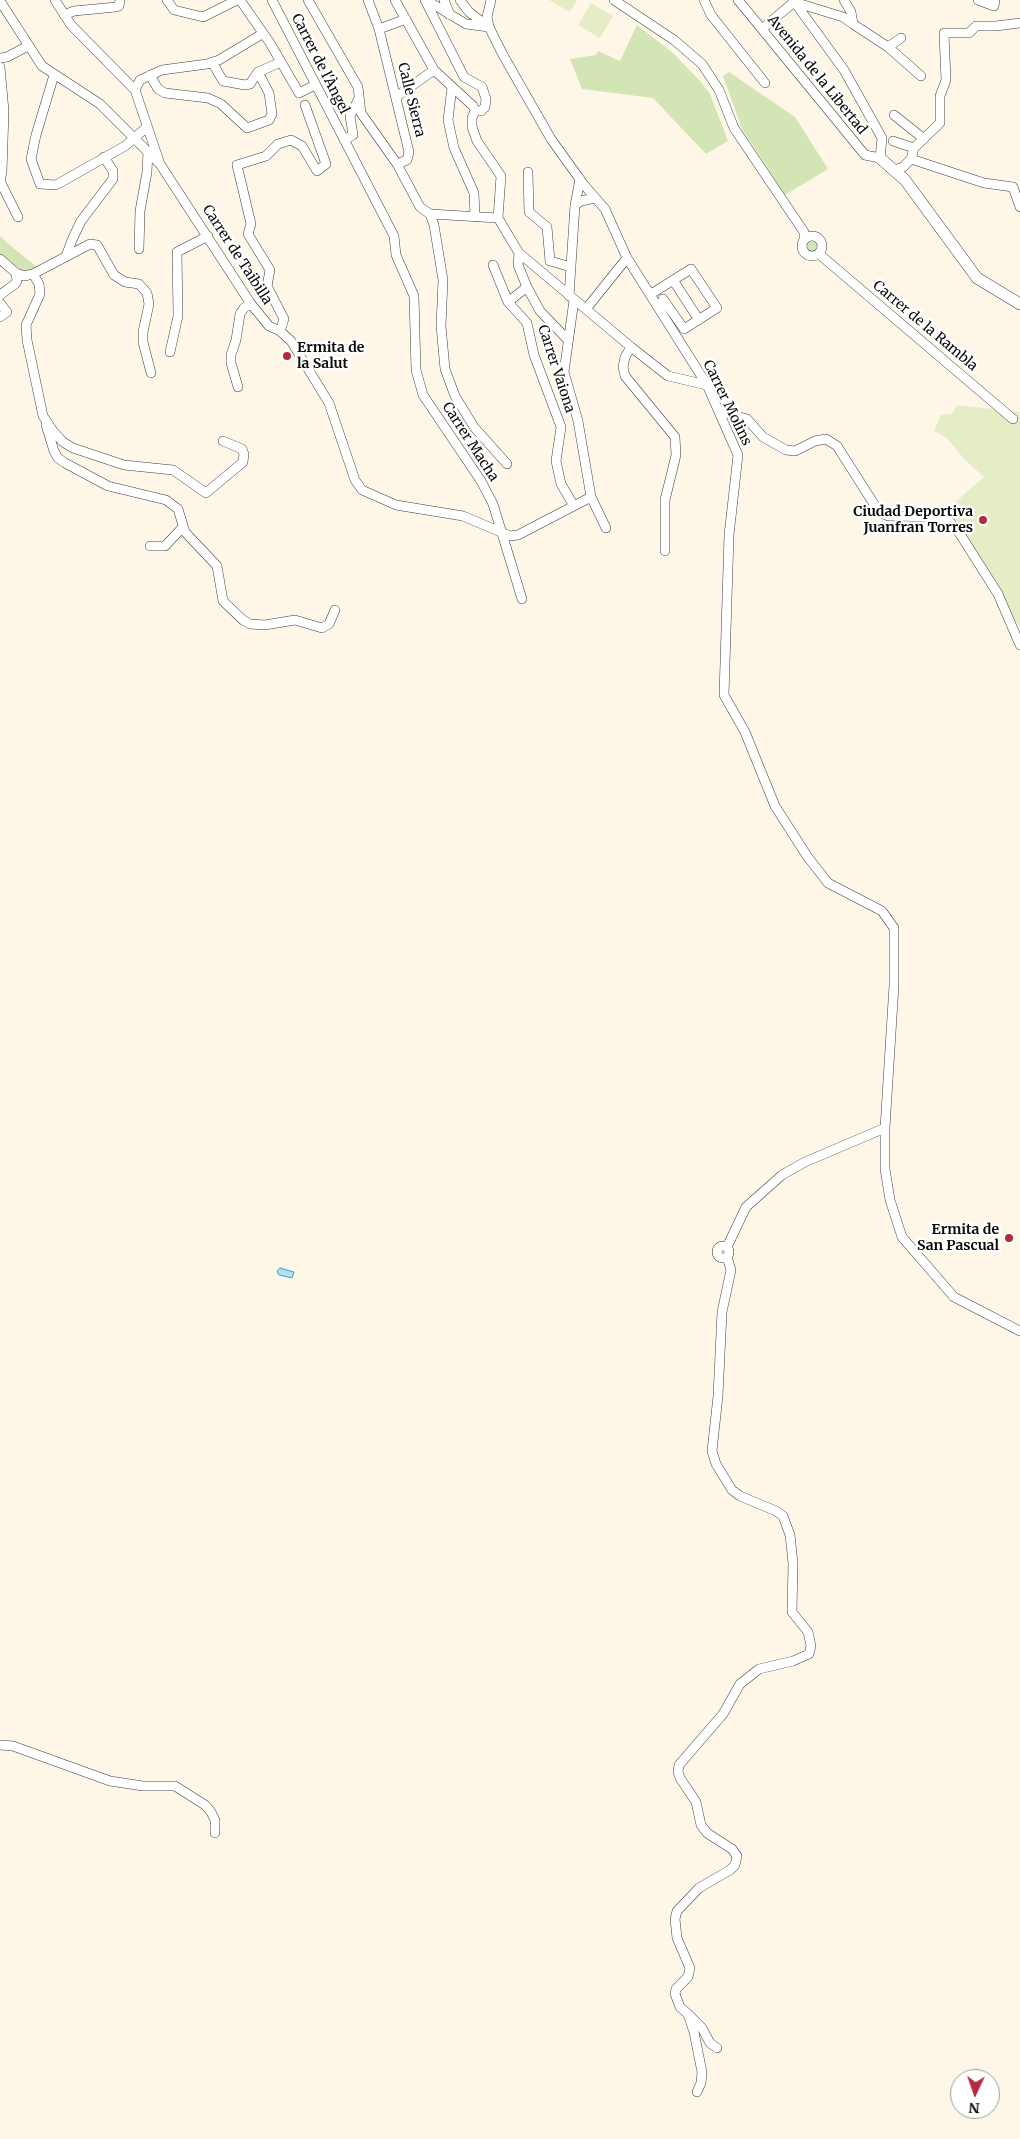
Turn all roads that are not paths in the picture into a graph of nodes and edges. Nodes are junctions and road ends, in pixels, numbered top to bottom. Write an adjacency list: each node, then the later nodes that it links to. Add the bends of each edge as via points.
1 (55, 0): 23 (street)
2 (120, 0): 23 (street, via 120,6)
3 (166, 0): 4 (street, via 174,10 203,17)
4 (238, 0): 31 (street)
5 (272, 0): 45 (street, Carrer de l'Àngel)
6 (308, 0): 48 (street, via 358,87)
7 (368, 0): 30 (street, Calle Sierra)
8 (395, 0): 25 (street)
9 (425, 0): 24 (street); 51 (street, via 464,76 482,87 485,107)
10 (444, 0): 24 (street)
11 (460, 0): 28 (street, via 473,17)
12 (491, 0): 28 (street, via 487,17)
13 (614, 0): 22 (street)
14 (623, 0): 22 (street)
15 (704, 0): 44 (street, via 711,15)
16 (738, 0): 29 (street, Avenida de la Libertad)
17 (844, 0): 27 (street)
18 (978, 0): 19 (street, via 994,6)
19 (995, 0)
20 (0, 1): 33 (street)
21 (793, 1): 27 (street, via 843,17); 29 (street); 61 (street, via 844,70 882,138)
22 (632, 12): 75 (street, via 689,52 707,71 719,90 734,128)
23 (64, 15): 47 (street)
24 (450, 15): 28 (street, via 466,24)
25 (406, 20): 30 (street); 39 (street)
26 (1020, 23): 55 (street, via 976,26 969,33 944,33 946,80 940,96 940,123)
27 (853, 24): 34 (street)
28 (489, 27): 67 (street, Carrer Molins, via 551,139)
29 (762, 29): 61 (street, Avenida de la Libertad, via 866,155)
30 (379, 30): 49 (street, Calle Sierra)
31 (262, 34): 36 (street); 37 (street)
32 (901, 38): 34 (street)
33 (28, 46): 35 (street); 41 (street, via 36,60)
34 (888, 47): 43 (street)
35 (0, 58)
36 (212, 62): 40 (street, via 223,81 250,84); 42 (street)
37 (281, 62): 40 (street); 45 (street, via 299,93)
38 (0, 67): 72 (street, via 4,112 0,181)
39 (434, 70): 46 (street); 49 (street)
40 (258, 72): 42 (street, via 269,93 272,114 269,120 248,128 221,104 208,98 166,93 158,89)
41 (54, 75): 54 (street, via 100,104); 60 (street, via 31,159 40,184 56,185)
42 (150, 75): 47 (street, via 140,80)
43 (921, 76)
44 (765, 83)
45 (315, 85): 56 (street, Carrer de l'Àngel)
46 (452, 88): 51 (street); 73 (street, via 448,120 454,148 474,193)
47 (135, 90): 53 (street)
48 (359, 97): 56 (street, Carrer de l'Àngel, via 350,116 353,134); 64 (street, via 361,113)
49 (396, 97): 64 (street, Calle Sierra, via 409,152 407,160)
50 (305, 105): 100 (street, via 326,164 317,171 302,146 291,140 278,144 266,156 237,165 251,224 248,234 270,270 267,286 284,319)
51 (475, 111): 74 (street, via 472,127 477,141 501,176)
52 (894, 115): 55 (street)
53 (147, 127): 54 (street); 63 (street)
54 (134, 136): 59 (street); 60 (street, via 125,146)
55 (924, 139): 58 (street)
56 (344, 140): 91 (street, Carrer de l'Àngel, via 394,236 396,255)
57 (893, 141): 58 (street)
58 (914, 148): 62 (street)
59 (148, 151): 63 (street); 77 (street)
60 (104, 157): 80 (street, via 113,179 81,221)
61 (880, 158): 65 (street)
62 (911, 159): 65 (street); 70 (street, via 984,182 1013,187)
63 (160, 164): 76 (street, Carrer de Taibilla)
64 (397, 164): 71 (street, via 420,207)
65 (893, 171): 96 (street, via 905,180 977,278)
66 (528, 172): 84 (street, via 529,212 547,227 550,261)
67 (580, 180): 68 (street, Carrer Molins); 69 (street, Carrer Vaiona)
68 (596, 198): 69 (street); 81 (street, Carrer Molins)
69 (575, 205): 84 (street, Carrer Vaiona)
70 (1020, 207)
71 (430, 214): 73 (street); 111 (street, Carrer Macha, via 443,280 441,326 445,369 455,396 474,427)
72 (18, 217)
73 (474, 217): 74 (street)
74 (498, 218): 78 (street)
75 (807, 235): 79 (street, via 819,238 822,244); 79 (street, via 802,246 804,252 810,256)
76 (208, 236): 95 (street, Carrer de Taibilla); 103 (street, via 177,252 178,316)
77 (139, 249)
78 (518, 253): 88 (street, Carrer Vaiona, via 518,265); 92 (street)
79 (819, 254): 109 (street, Carrer de la Rambla)
80 (66, 256): 86 (street); 104 (street, via 95,244 114,275 126,282 140,284 147,293 149,304 143,332)
81 (628, 258): 89 (street, Carrer Molins); 97 (street)
82 (0, 260): 85 (street)
83 (493, 265): 94 (street, Carrer Vaiona)
84 (571, 266): 92 (street, Carrer Vaiona)
85 (16, 273): 86 (street, via 24,276); 90 (street, via 14,284)
86 (34, 274): 108 (street, via 40,294 28,318 26,332)
87 (673, 280): 89 (street); 99 (street); 99 (street, via 692,269 717,306 716,310)
88 (527, 287): 94 (street); 101 (street, Carrer Vaiona, via 540,311)
89 (651, 294): 105 (street, Carrer Molins)
90 (0, 296): 98 (street, via 7,312)
91 (414, 296): 116 (street, Carrer Macha, via 416,370 423,395 481,481)
92 (571, 298): 97 (street); 101 (street, Carrer Vaiona)
93 (664, 299): 99 (street, via 683,329)
94 (508, 302): 113 (street, Carrer Vaiona, via 527,323 534,355 561,428 556,461 561,484)
95 (251, 304): 100 (street, Carrer de Taibilla, via 269,326); 106 (street, via 240,314 231,355)
96 (1020, 304)
97 (586, 309): 102 (street)
98 (0, 317)
99 (699, 320)
100 (280, 331): 116 (street, Carrer de Taibilla, via 290,341 329,404 355,480 362,490 396,505 463,516)
101 (567, 339): 112 (street, Carrer Vaiona, via 564,372 578,422)
102 (631, 347): 105 (street, via 668,376); 118 (street, via 624,357 626,376 675,437 676,455 665,500)
103 (170, 352)
104 (150, 372)
105 (707, 385): 107 (street, Carrer Molins)
106 (238, 387)
107 (719, 411): 121 (street, via 747,419 763,437 786,450 795,451 826,439 836,446 879,512 888,516 940,517 950,522 998,594); 123 (street, Carrer Molins, via 738,455 729,535 724,695 745,732 775,806 807,856 828,883 882,911 894,928 894,985)
108 (43, 416): 110 (street, via 53,431 73,448 131,466 173,470 206,493 243,462 242,449); 114 (street, via 58,458 108,486 166,500 178,509)
109 (1012, 419)
110 (223, 441)
111 (507, 464)
112 (591, 497): 113 (street); 115 (street, Carrer Vaiona)
113 (574, 506): 116 (street, via 518,534 510,536)
114 (183, 527): 117 (street, via 165,546); 120 (street, via 217,566 223,601 250,624 295,620 322,628 329,624)
115 (606, 528)
116 (502, 532): 119 (street, Carrer Macha)
117 (150, 546)
118 (664, 551)
119 (522, 599)
120 (335, 610)
121 (1016, 628): 122 (street)
122 (1020, 645)
123 (885, 1128): 124 (street, Carrer Molins, via 885,1169 890,1200 902,1237 954,1297); 127 (street, via 805,1162 782,1176 746,1207 727,1252 731,1270 722,1312 712,1451 732,1490 782,1516 790,1536 793,1563 792,1612 808,1632 812,1646 809,1654 759,1669 740,1684 723,1714 679,1766 680,1778 696,1802 701,1825 737,1856 730,1870 699,1888 677,1911 677,1938 690,1968 675,1994 680,2007)
124 (1020, 1331)
125 (0, 1745): 126 (street, via 13,1746 110,1781 175,1786 205,1805 215,1820)
126 (215, 1832)
127 (688, 2014): 128 (street, via 702,2028 710,2044); 129 (street, via 702,2072)
128 (717, 2048)
129 (697, 2092)

